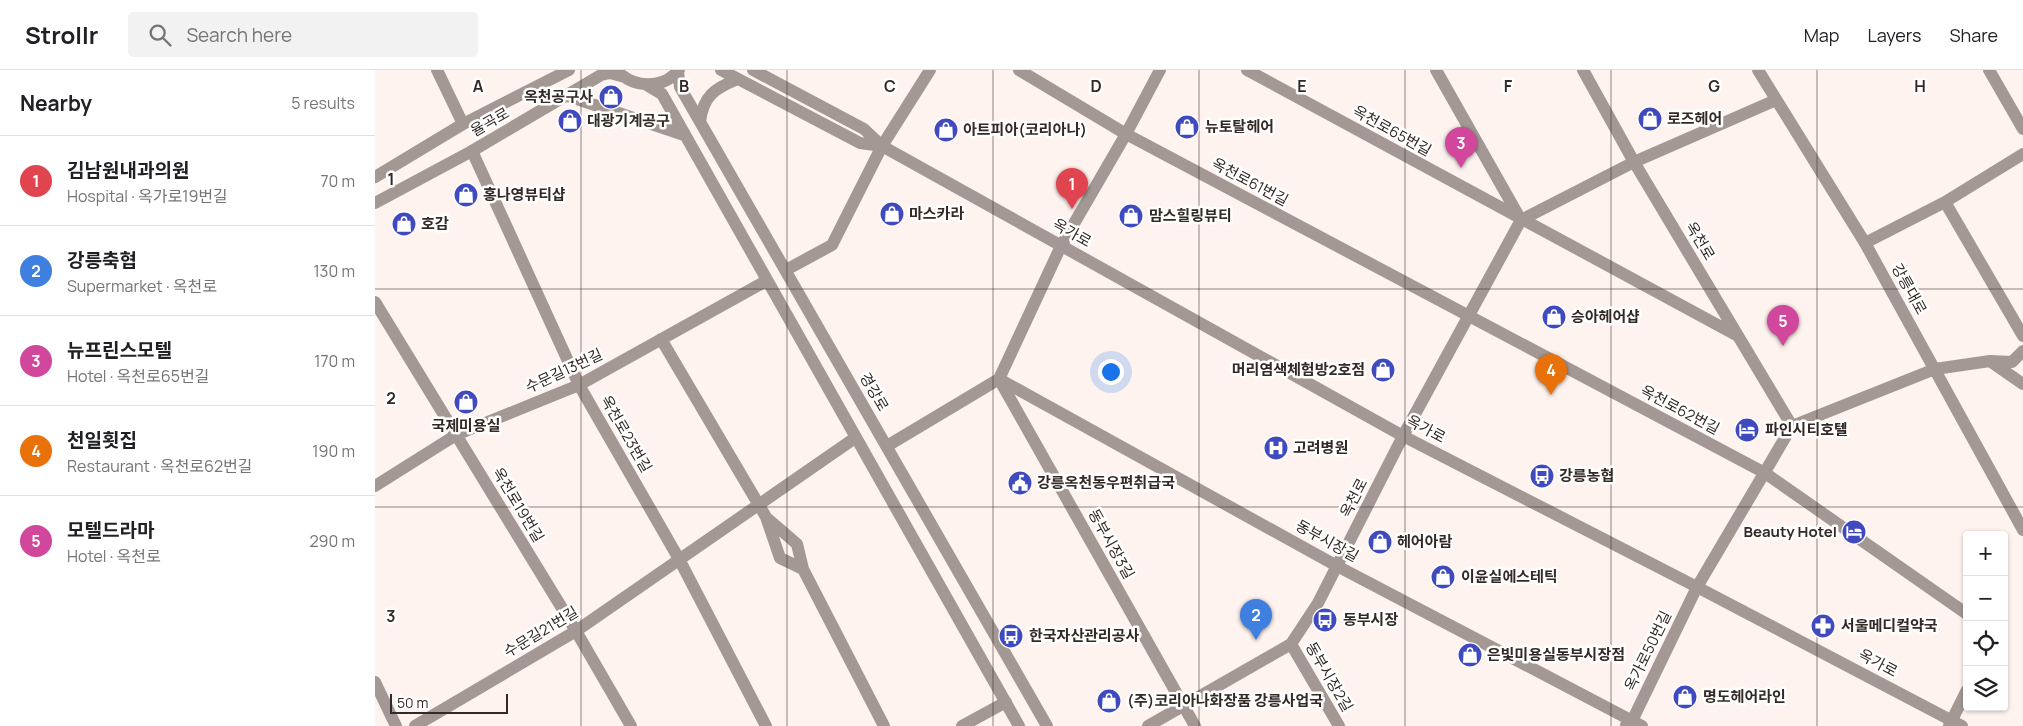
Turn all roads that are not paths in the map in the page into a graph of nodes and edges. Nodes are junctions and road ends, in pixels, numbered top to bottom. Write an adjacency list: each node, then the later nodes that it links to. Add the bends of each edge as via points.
1 (437, 70): 20 (street)
2 (569, 70): 20 (street, 율곡로)
3 (721, 70): 15 (street, 옥가로)
4 (753, 70): 24 (street, 옥가로, via 864,129)
5 (930, 70): 24 (street)
6 (1019, 70): 22 (street, 옥천로61번길)
7 (1160, 70): 22 (street)
8 (1247, 70): 31 (street, 옥천로65번길)
9 (1436, 70): 31 (street)
10 (1583, 70): 27 (street, 옥천로)
11 (1758, 70): 18 (street, 강릉대로)
12 (1989, 70): 21 (street)
13 (678, 71): 16 (street, via 663,82); 19 (street, 경강로, via 680,87)
14 (619, 73): 16 (street, via 629,81); 17 (street, 율곡로, via 601,75)
15 (738, 79): 19 (street, via 712,93 702,107); 24 (street, 옥가로, via 860,143)
16 (647, 85): 23 (street, via 662,94)
17 (568, 96): 23 (street); 25 (street, 율곡로)
18 (1776, 100): 27 (street); 32 (street, 강릉대로)
19 (700, 122): 34 (street, 경강로)
20 (463, 124): 28 (street, 율곡로)
21 (2023, 130)
22 (1126, 134): 33 (street); 37 (street, 옥천로61번길)
23 (684, 135): 35 (street)
24 (882, 146): 33 (street, 옥가로); 34 (street, via 832,245)
25 (472, 151): 30 (street, 율곡로); 47 (street, 옥천로23번길)
26 (2023, 154): 29 (street)
27 (1634, 162): 31 (street); 38 (street, 옥천로)
28 (375, 177)
29 (1945, 202): 32 (street); 39 (street)
30 (375, 203)
31 (1521, 220): 37 (street, 옥천로); 38 (street)
32 (1865, 244): 44 (street, 강릉대로)
33 (1061, 246): 45 (street); 50 (street, 옥가로)
34 (785, 270): 52 (street, 경강로)
35 (766, 281): 40 (street, 수문길13번길); 51 (street)
36 (375, 302): 49 (street, 옥천로19번길)
37 (1468, 317): 50 (street, 옥천로); 53 (street, 옥천로62번길)
38 (1739, 336): 48 (street, 옥천로)
39 (2023, 336)
40 (661, 339): 47 (street, 수문길13번길); 55 (street)
41 (2023, 351): 43 (street)
42 (1989, 361): 43 (street); 44 (street); 46 (street)
43 (2018, 363)
44 (1935, 369): 48 (street); 57 (street, 강릉대로)
45 (999, 379): 52 (street); 59 (street, 동부시장길); 68 (street, 동부시장3길)
46 (2023, 384)
47 (579, 385): 49 (street, 수문길13번길); 58 (street, 옥천로23번길)
48 (1792, 426): 53 (street, 옥가로50번길)
49 (456, 436): 54 (street, 수문길13번길); 63 (street, 옥천로19번길)
50 (1403, 436): 59 (street, 옥천로); 61 (street, 옥가로)
51 (855, 438): 55 (street, 수문길21번길); 67 (street)
52 (887, 446): 78 (street, 경강로)
53 (1765, 473): 61 (street, 옥가로50번길); 62 (street, 옥천로62번길)
54 (375, 486)
55 (759, 504): 56 (street); 58 (street, 수문길21번길)
56 (766, 517): 60 (street, via 797,544); 60 (street, via 781,558)
57 (2023, 530)
58 (679, 559): 63 (street, 수문길21번길); 74 (street, 옥천로23번길)
59 (1337, 566): 64 (street, 옥천로); 69 (street, 동부시장길)
60 (803, 569): 75 (street)
61 (1697, 587): 69 (street, 옥가로50번길); 70 (street, 옥가로)
62 (1963, 611)
63 (576, 631): 72 (street, 수문길21번길); 73 (street, 옥천로19번길)
64 (1291, 644): 68 (street, 옥천로); 81 (street, 동부시장2길)
65 (375, 682): 71 (street)
66 (1963, 701): 70 (street)
67 (1006, 702): 76 (street); 77 (street)
68 (1183, 705): 79 (street, 옥천로); 80 (street, 동부시장3길)
69 (1633, 724)
70 (1955, 724)
71 (397, 726)
72 (415, 726)
73 (631, 726)
74 (766, 726)
75 (885, 726)
76 (962, 726)
77 (1019, 726)
78 (1047, 726)
79 (1148, 726)
80 (1195, 726)
81 (1339, 726)

